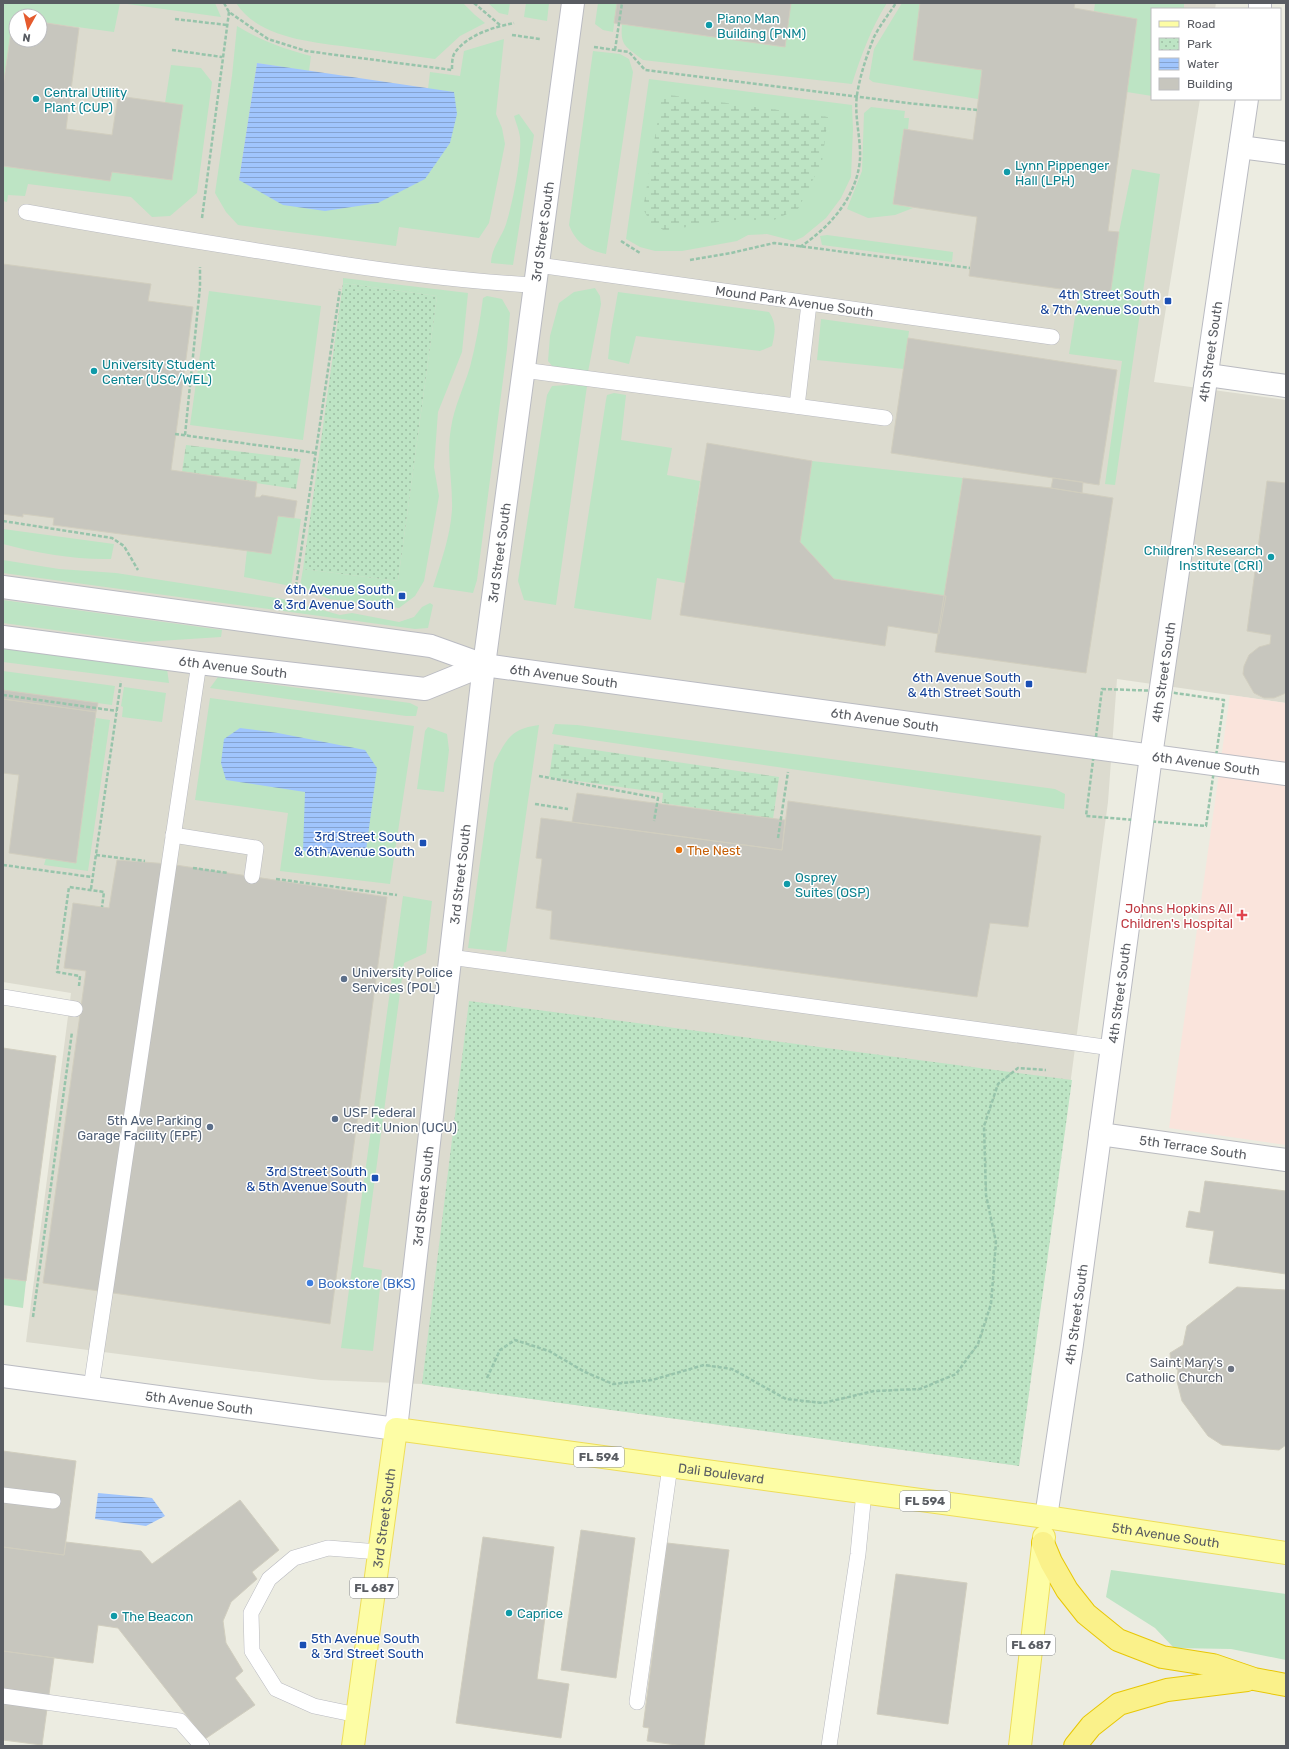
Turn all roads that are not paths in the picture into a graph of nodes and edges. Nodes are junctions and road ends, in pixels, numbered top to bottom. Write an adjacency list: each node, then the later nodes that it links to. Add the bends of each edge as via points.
1 (573, 3): 6 (street, 3rd Street South)
2 (1247, 100): 3 (street, 4th Street South)
3 (1240, 147): 4 (street); 10 (street, 4th Street South)
4 (1286, 153)
5 (26, 212): 6 (lane, Mound Park Avenue South, via 343,265 476,282)
6 (536, 275): 7 (lane, Mound Park Avenue South); 9 (street, 3rd Street South)
7 (809, 304): 8 (lane, Mound Park Avenue South); 12 (lane)
8 (1052, 337)
9 (523, 370): 12 (lane); 17 (street, 3rd Street South)
10 (1208, 375): 11 (street); 18 (street, 4th Street South)
11 (1286, 386)
12 (797, 406): 13 (lane)
13 (885, 418)
14 (3, 588): 17 (street, 6th Avenue South, via 431,646)
15 (3, 637): 16 (street, 6th Avenue South)
16 (199, 663): 17 (street, 6th Avenue South, via 425,690); 20 (lane)
17 (484, 665): 18 (street, 6th Avenue South); 22 (street, 3rd Street South)
18 (1151, 756): 19 (street, 6th Avenue South); 25 (street, 4th Street South)
19 (1286, 774)
20 (173, 834): 21 (lane, via 256,848); 29 (lane)
21 (252, 876)
22 (450, 957): 25 (lane); 30 (street, 3rd Street South)
23 (3, 997): 24 (lane)
24 (75, 1009)
25 (1112, 1048): 26 (street, 4th Street South)
26 (1100, 1134): 27 (street, 5th Terrace South); 35 (street, 4th Street South)
27 (1286, 1160)
28 (3, 1376): 29 (street, 5th Avenue South)
29 (91, 1388): 30 (street, 5th Avenue South)
30 (396, 1429): 31 (main road, Dali Boulevard / FL 594); 37 (main road, 3rd Street South / FL 687)
31 (670, 1466): 32 (main road, Dali Boulevard / FL 594); 42 (lane)
32 (864, 1492): 35 (main road, Dali Boulevard / FL 594); 46 (lane)
33 (3, 1495): 34 (lane)
34 (53, 1501)
35 (1046, 1518): 36 (main road, 4th Street South / FL 687); 38 (main road, 5th Avenue South / FL 594)
36 (1043, 1543): 39 (highway, via 1067,1590 1086,1614 1118,1640 1162,1657 1213,1665); 47 (main road, 4th Street South / FL 687)
37 (379, 1552): 43 (main road, 3rd Street South / FL 687); 43 (lane, via 328,1548 294,1558 270,1579 251,1613 252,1651 276,1689 314,1706)
38 (1286, 1553)
39 (1254, 1679): 40 (highway); 48 (highway, via 1167,1690 1119,1704 1091,1726)
40 (1286, 1685)
41 (3, 1696): 44 (lane, via 180,1721)
42 (637, 1702)
43 (357, 1715): 45 (main road, 3rd Street South / FL 687)
44 (202, 1746)
45 (353, 1746)
46 (829, 1746)
47 (1020, 1746)
48 (1076, 1746)

